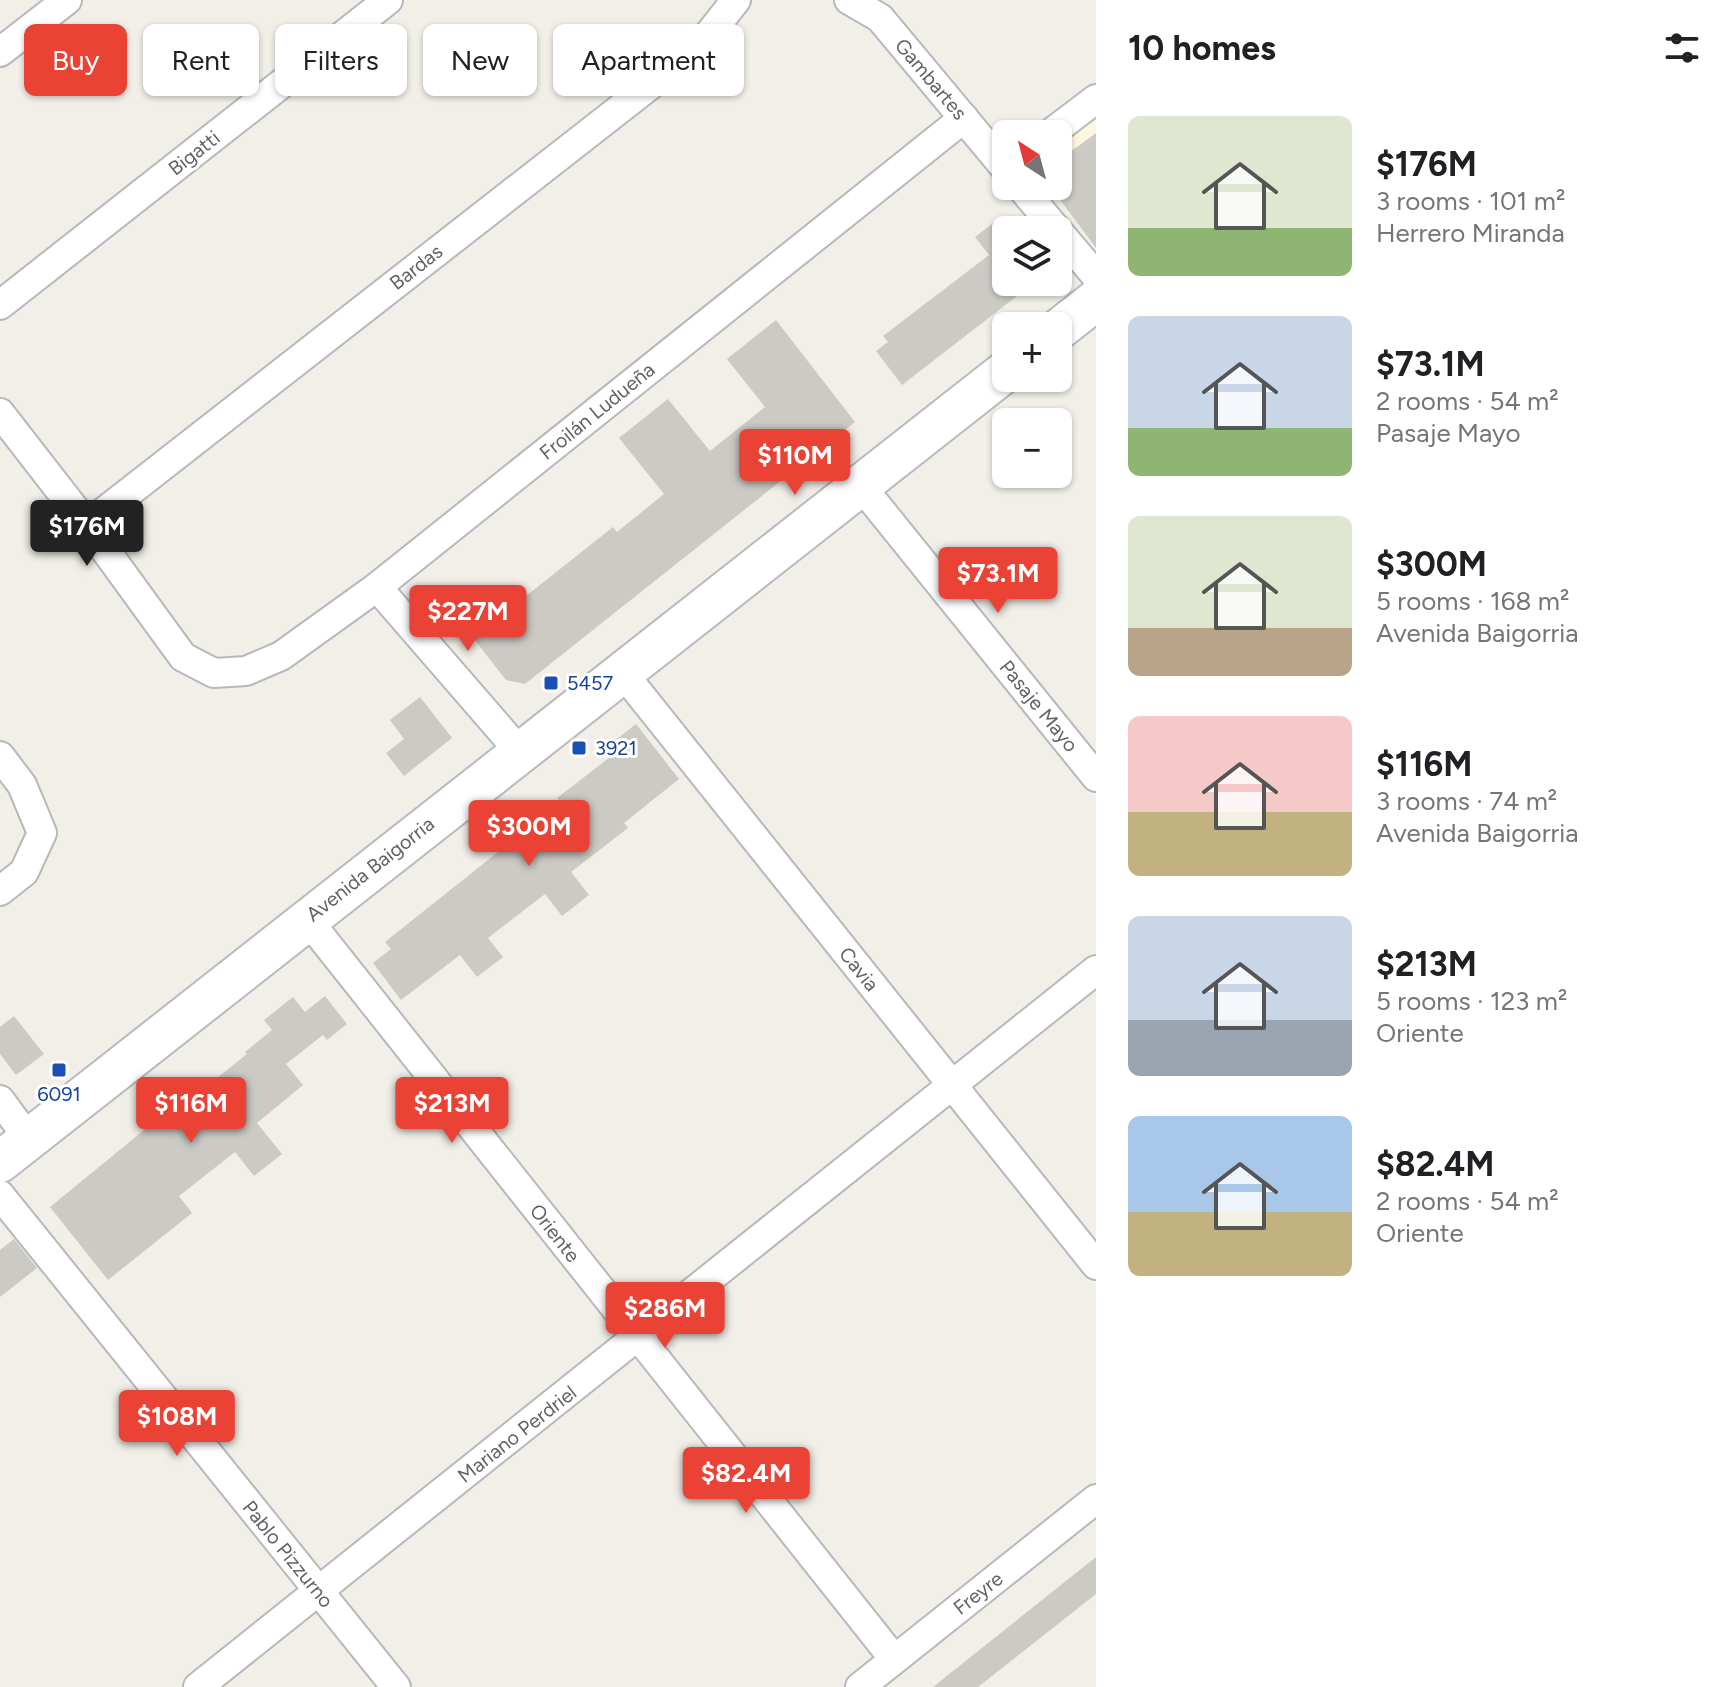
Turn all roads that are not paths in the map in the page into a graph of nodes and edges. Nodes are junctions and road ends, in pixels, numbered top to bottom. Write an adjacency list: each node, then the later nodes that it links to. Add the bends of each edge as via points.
1 (67, 0): 6 (street)
2 (388, 0): 16 (street, Bigatti)
3 (736, 0): 21 (street, Bardas, via 699,47)
4 (849, 0): 5 (street, Gambartes)
5 (889, 9): 8 (street, Gambartes)
6 (0, 52)
7 (1096, 99): 9 (street)
8 (964, 118): 10 (street, Gambartes); 22 (street, Froilán Ludueña)
9 (1068, 120)
10 (992, 151)
11 (1032, 200): 12 (street)
12 (1046, 216)
13 (1072, 247): 14 (street)
14 (1096, 276)
15 (1096, 300): 17 (main road)
16 (0, 305)
17 (1072, 319)
18 (992, 382): 20 (main road, Avenida Baigorria)
19 (0, 413): 21 (street)
20 (861, 486): 23 (main road, Avenida Baigorria); 26 (street, Pasaje Mayo)
21 (87, 525): 22 (street, Froilán Ludueña, via 183,657 214,673 246,671 281,656)
22 (377, 587): 24 (street)
23 (622, 672): 24 (main road, Avenida Baigorria); 30 (street, Cavia)
24 (520, 752): 28 (main road, Avenida Baigorria)
25 (0, 756): 27 (street, via 22,785 42,833 24,872)
26 (1096, 777)
27 (0, 891)
28 (307, 919): 32 (main road, Avenida Baigorria); 35 (street, Oriente)
29 (1096, 970): 30 (street, Mariano Perdriel)
30 (952, 1085): 34 (street, Cavia); 35 (street, Mariano Perdriel)
31 (0, 1100): 32 (street)
32 (14, 1150)
33 (0, 1195): 37 (street, Pablo Pizzurno)
34 (1096, 1265)
35 (638, 1339): 37 (street, Mariano Perdriel); 38 (street, Oriente)
36 (1096, 1499): 38 (street, Freyre)
37 (318, 1591): 39 (street, Mariano Perdriel); 40 (street, Pablo Pizzurno)
38 (894, 1659): 41 (street, Freyre)
39 (198, 1687)
40 (396, 1687)
41 (860, 1687)

